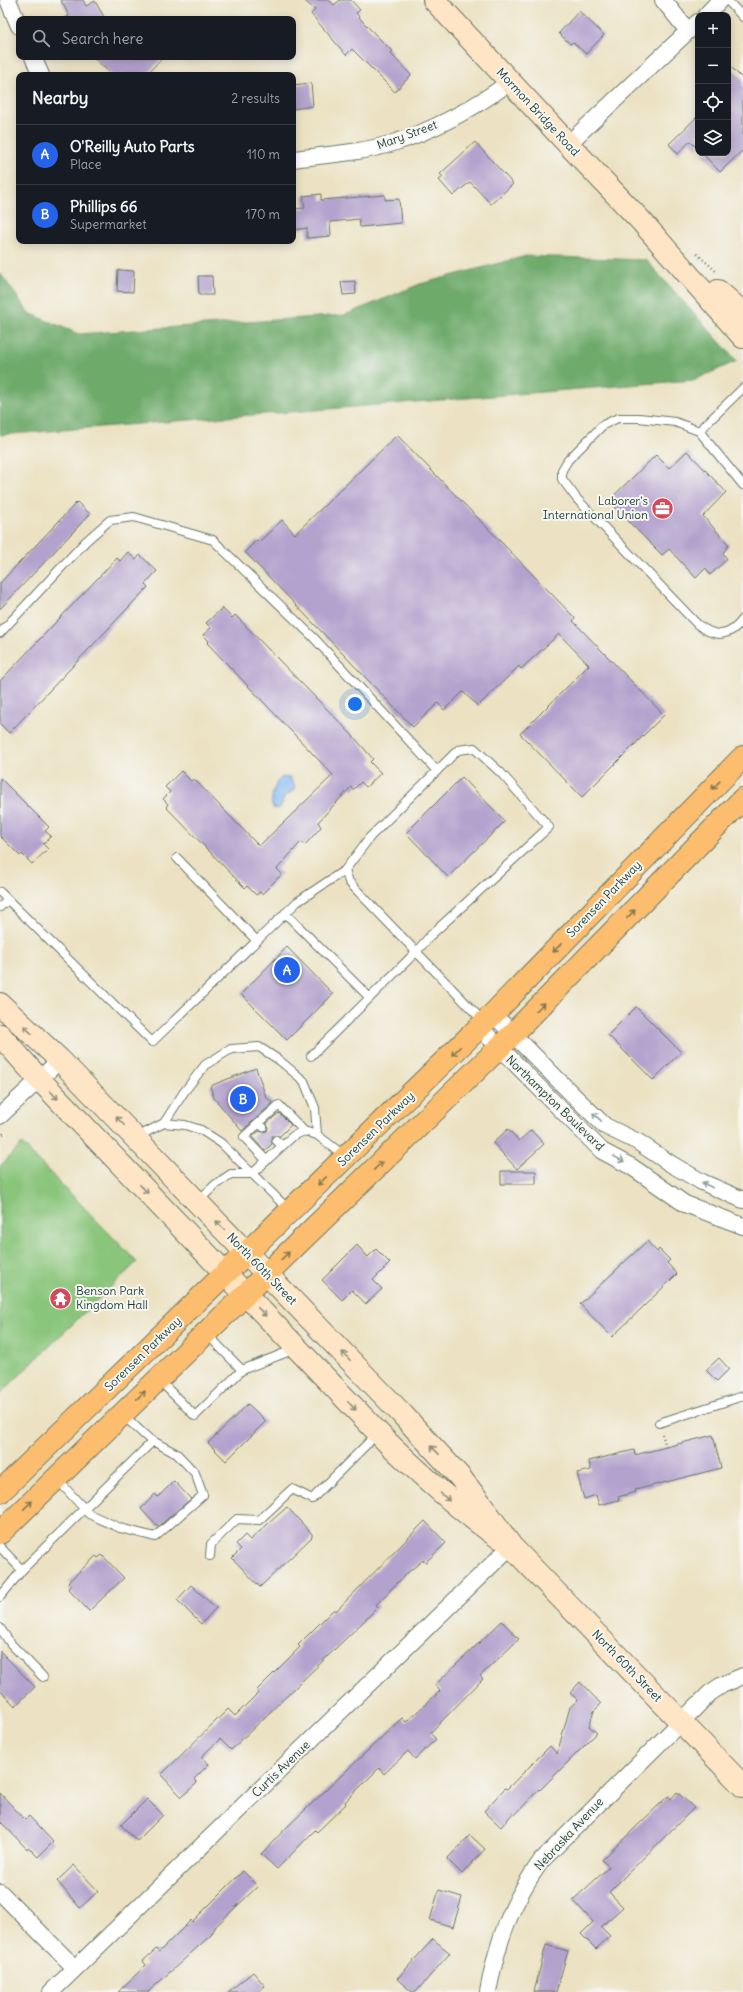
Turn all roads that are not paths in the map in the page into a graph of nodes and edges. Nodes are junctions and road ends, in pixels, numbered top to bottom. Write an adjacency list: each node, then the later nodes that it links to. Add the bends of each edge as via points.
1 (8, 0): 8 (street)
2 (434, 0): 10 (main road, Mormon Bridge Road)
3 (663, 0): 9 (street)
4 (720, 0): 6 (street)
5 (727, 0): 7 (lane)
6 (709, 12)
7 (743, 17)
8 (16, 19)
9 (693, 27): 11 (street)
10 (510, 82): 11 (main road, Mormon Bridge Road); 12 (street, Mary Street, via 466,111 393,143 355,152)
11 (568, 144): 13 (main road, Mormon Bridge Road)
12 (296, 159)
13 (643, 223): 14 (main road, Mormon Bridge Road); 15 (main road, Mormon Bridge Road)
14 (743, 313)
15 (743, 337)
16 (743, 388): 17 (lane)
17 (699, 431): 18 (lane); 19 (lane, via 675,422 618,418 603,426 568,460 562,470 562,479 577,499 708,633 728,633)
18 (743, 485)
19 (743, 619)
20 (0, 633): 22 (lane, via 110,520 134,517 213,540 314,638)
21 (743, 757): 34 (main road, Sorensen Parkway, one-way to 34)
22 (438, 771): 25 (lane, via 370,837); 31 (lane, via 458,750 474,748 501,773 549,827)
23 (743, 799): 36 (main road, one-way to 23)
24 (178, 858): 30 (lane)
25 (345, 870): 29 (lane, via 297,902); 31 (lane, via 349,882)
26 (0, 892): 27 (lane)
27 (8, 900): 28 (lane); 30 (lane, via 152,1042)
28 (0, 907)
29 (286, 913): 30 (lane); 32 (lane)
30 (257, 941)
31 (416, 952): 32 (lane); 34 (lane)
32 (369, 997): 37 (lane)
33 (0, 1004): 38 (main road, North 60th Street, one-way to 33)
34 (485, 1021): 36 (street, Northampton Boulevard); 47 (main road, Sorensen Parkway, one-way to 47)
35 (0, 1035): 39 (main road, North 60th Street)
36 (506, 1042): 50 (street, Northampton Boulevard, one-way to 36, via 702,1182 638,1142 605,1126); 53 (street, Northampton Boulevard, one-way to 53, via 602,1151 632,1167 685,1204); 56 (main road, one-way to 36)
37 (311, 1056)
38 (60, 1060): 39 (street); 44 (main road, North 60th Street, one-way to 38)
39 (40, 1080): 40 (street); 55 (main road, North 60th Street, one-way to 55)
40 (0, 1116)
41 (164, 1123): 43 (lane, via 205,1065 230,1049 259,1047 304,1081 315,1108); 44 (lane); 49 (lane, via 201,1130 221,1143)
42 (304, 1131): 43 (lane); 46 (lane, via 293,1136); 48 (lane, via 279,1105 261,1125 244,1137)
43 (317, 1135): 47 (lane)
44 (136, 1138): 51 (main road, North 60th Street)
45 (276, 1140): 46 (lane)
46 (282, 1146): 48 (lane)
47 (346, 1158): 52 (main road, Sorensen Parkway, one-way to 52)
48 (266, 1160): 49 (lane)
49 (252, 1174): 51 (lane, via 231,1174 216,1184); 52 (lane)
50 (743, 1200)
51 (198, 1202): 54 (main road, North 60th Street, one-way to 51)
52 (290, 1212): 54 (main road, Sorensen Parkway)
53 (743, 1226)
54 (247, 1253): 55 (main road, Sorensen Parkway); 56 (main road, North 60th Street)
55 (226, 1274): 57 (main road, North 60th Street); 68 (main road, Sorensen Parkway)
56 (266, 1274): 57 (main road); 71 (main road, North 60th Street, one-way to 56, via 459,1476)
57 (245, 1295): 58 (main road); 59 (main road, North 60th Street, one-way to 59)
58 (206, 1333): 60 (lane); 61 (main road)
59 (296, 1348): 60 (lane); 65 (main road, North 60th Street, one-way to 65)
60 (242, 1370): 61 (lane, via 195,1416)
61 (158, 1379): 63 (main road, one-way to 61)
62 (743, 1396): 64 (lane)
63 (122, 1414): 66 (lane); 67 (main road)
64 (659, 1423)
65 (378, 1433): 71 (main road, North 60th Street, one-way to 71, via 455,1505); 73 (lane, via 312,1499 292,1489 259,1520 237,1519 211,1544)
66 (153, 1441): 69 (lane); 69 (lane, via 178,1454 195,1473 203,1494 155,1537 120,1528 89,1514)
67 (56, 1478): 69 (lane); 70 (main road, one-way to 67)
68 (0, 1492)
69 (84, 1509): 74 (lane)
70 (0, 1532)
71 (511, 1546): 79 (main road, North 60th Street); 82 (street, Curtis Avenue)
72 (0, 1547): 74 (lane)
73 (210, 1556)
74 (22, 1570): 75 (lane)
75 (0, 1597)
76 (0, 1628): 78 (lane, via 11,1644)
77 (743, 1676): 79 (street, Nebraska Avenue, via 710,1693)
78 (43, 1677)
79 (681, 1721): 80 (main road, North 60th Street); 84 (street, Nebraska Avenue, via 537,1866 509,1916 496,1954)
80 (743, 1786)
81 (0, 1892): 82 (street)
82 (75, 1968): 83 (street, Curtis Avenue)
83 (51, 1992)
84 (488, 1992)

